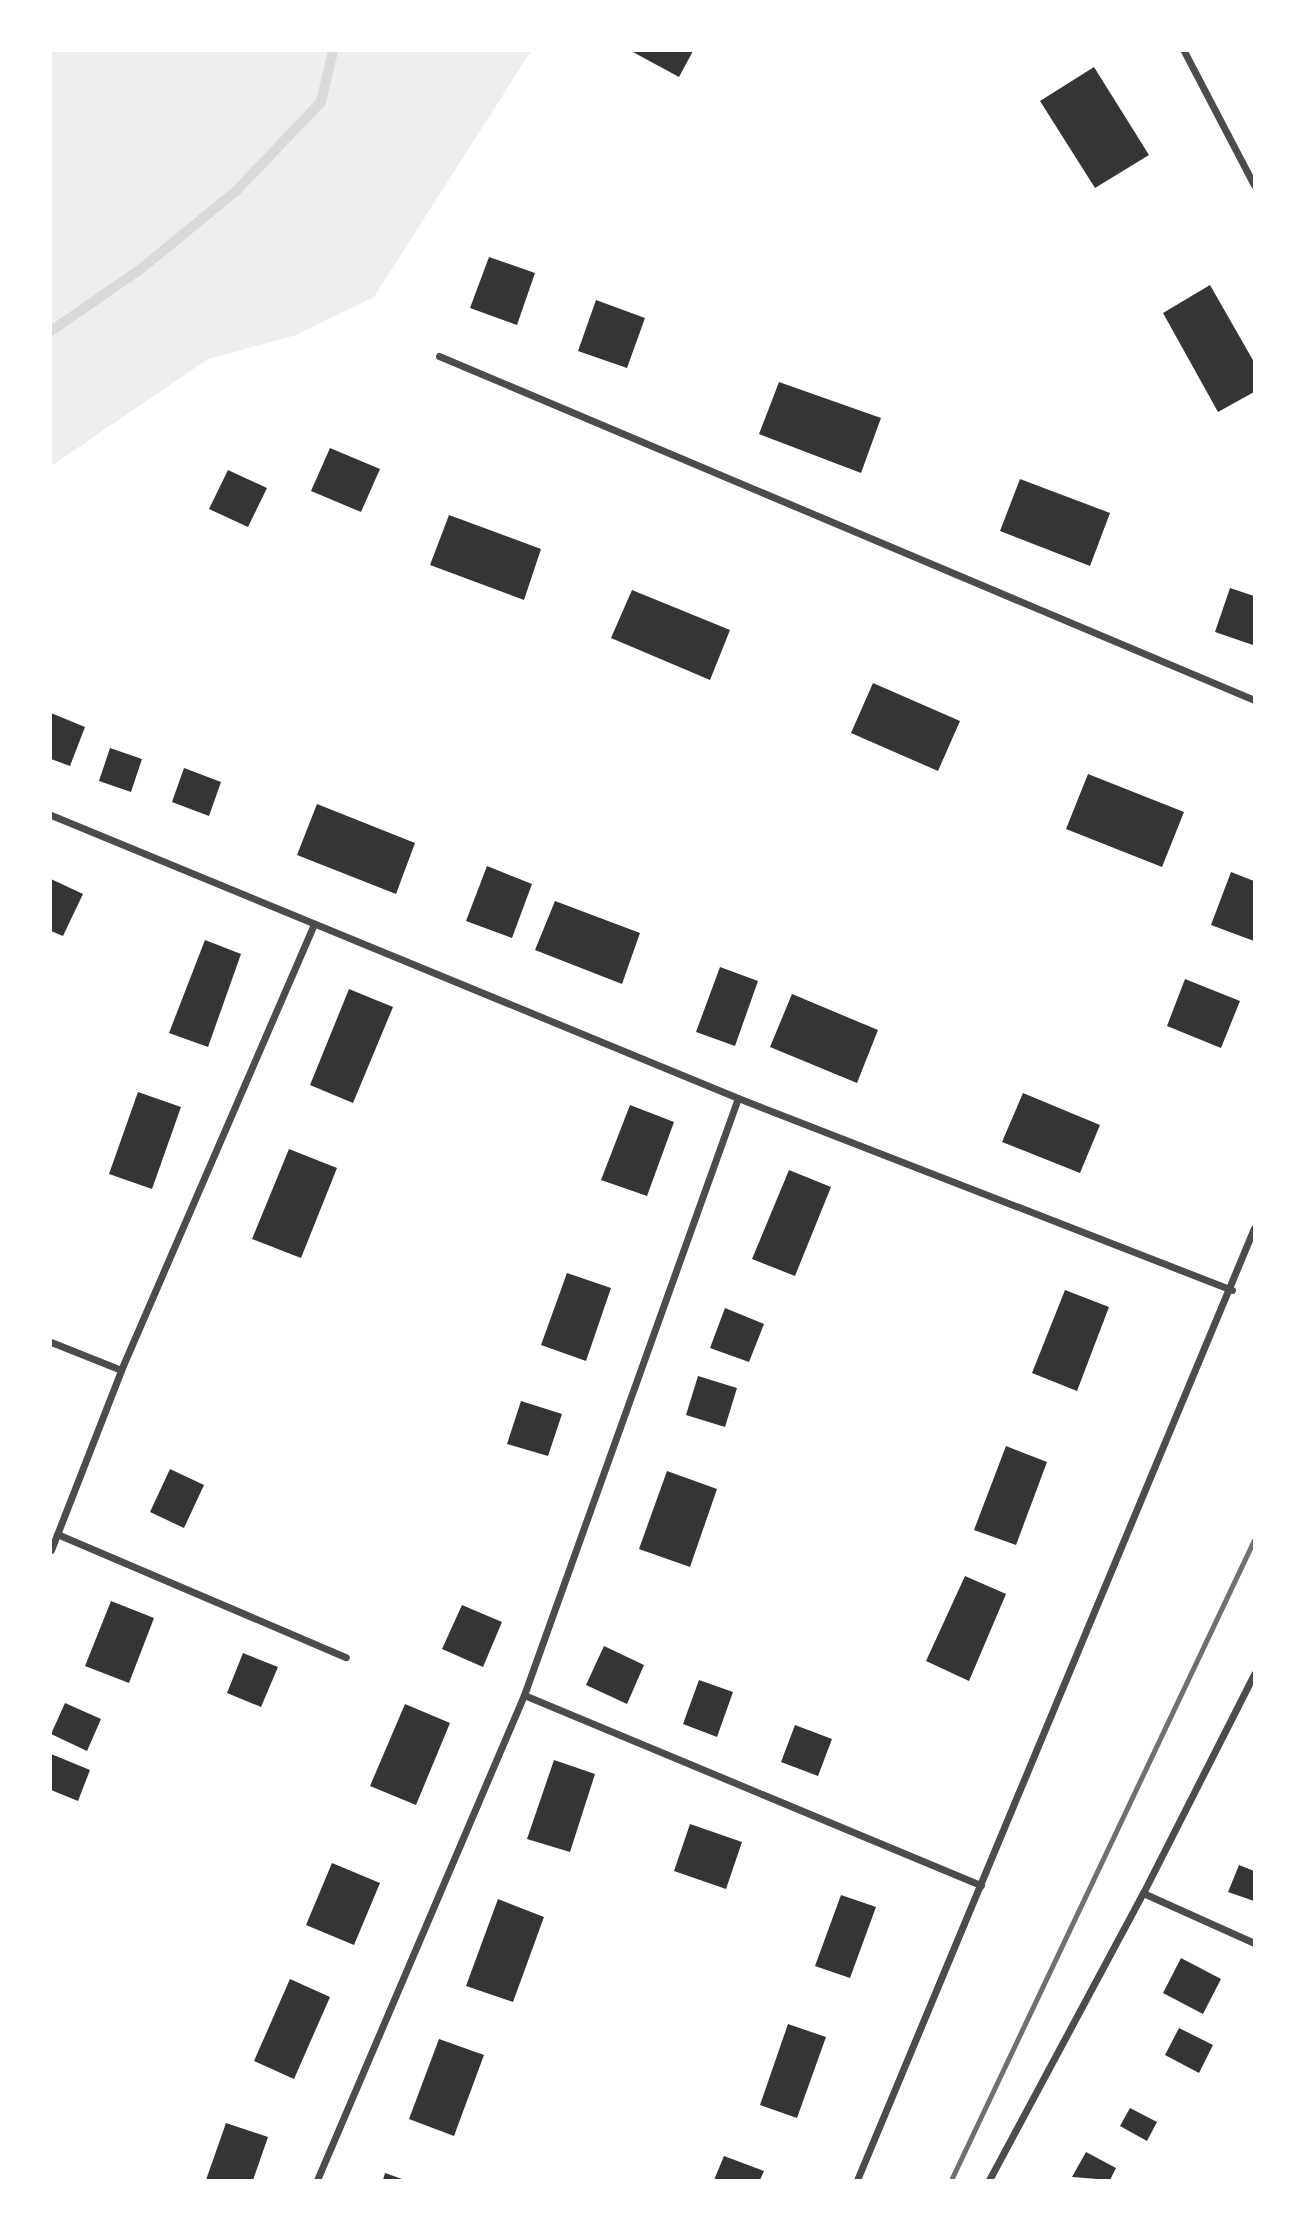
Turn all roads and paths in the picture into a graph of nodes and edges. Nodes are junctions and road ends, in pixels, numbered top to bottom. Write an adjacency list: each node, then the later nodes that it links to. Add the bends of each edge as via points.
1 (1185, 51): 2 (street)
2 (1254, 186)
3 (439, 356): 4 (street)
4 (1254, 700)
5 (51, 815): 6 (street)
6 (313, 926): 7 (street); 11 (street)
7 (737, 1098): 9 (street); 16 (street)
8 (1254, 1228): 9 (street)
9 (1232, 1290): 17 (street)
10 (51, 1342): 11 (street)
11 (121, 1370): 12 (street)
12 (57, 1534): 13 (street); 14 (street)
13 (51, 1550)
14 (346, 1657)
15 (1254, 1674): 18 (street)
16 (524, 1695): 17 (street); 20 (street)
17 (981, 1885): 21 (street)
18 (1143, 1893): 19 (street); 22 (street)
19 (1254, 1942)
20 (317, 2180)
21 (857, 2180)
22 (989, 2180)

